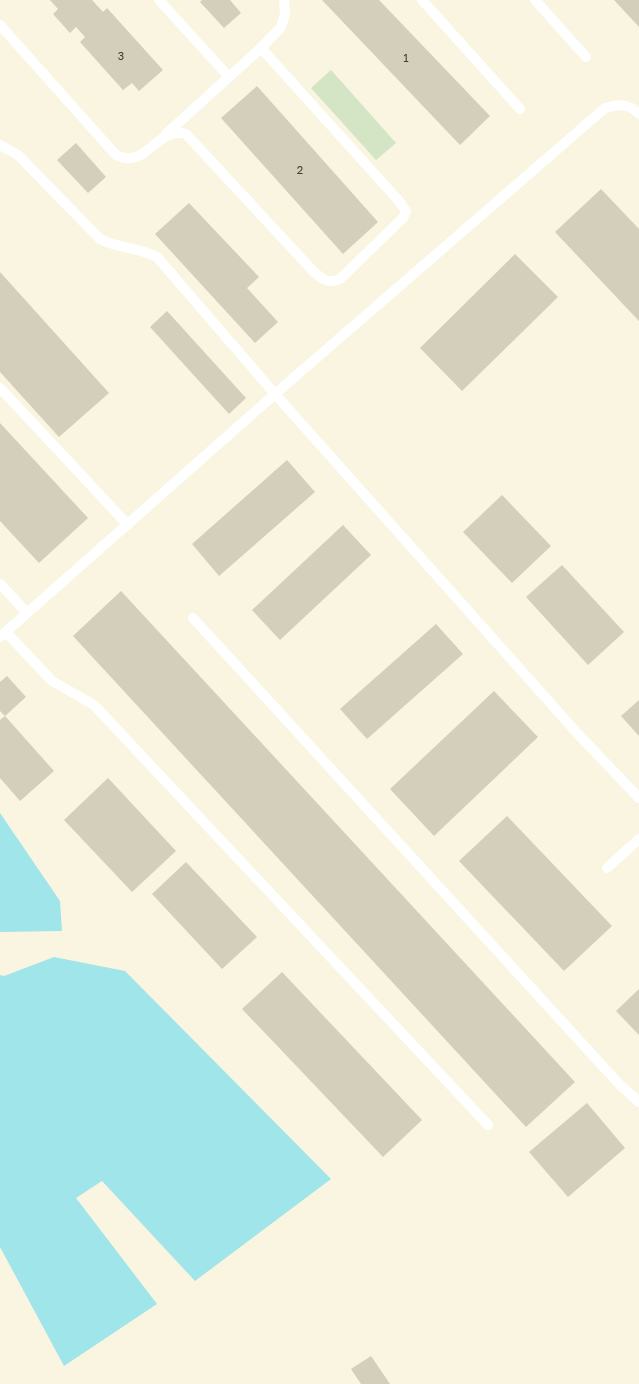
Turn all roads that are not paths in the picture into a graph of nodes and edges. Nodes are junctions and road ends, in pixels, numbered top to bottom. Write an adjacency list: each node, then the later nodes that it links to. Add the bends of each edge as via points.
1 (159, 0): 8 (lane)
2 (284, 0): 6 (lane, via 285,14 281,27)
3 (422, 0): 9 (lane)
4 (535, 0): 7 (lane)
5 (0, 25): 11 (lane, via 116,155 135,158 146,152)
6 (261, 48): 8 (lane); 11 (lane, via 406,211 403,218 340,279 331,282 323,280 186,134 178,132)
7 (586, 57)
8 (229, 77): 11 (lane)
9 (520, 109)
10 (639, 114): 14 (lane, via 635,109 620,104 600,112)
11 (164, 135)
12 (0, 146): 14 (lane, via 18,155 100,238 113,246 146,251 157,257)
13 (0, 388): 15 (lane)
14 (275, 394): 15 (lane); 20 (lane, via 577,733)
15 (128, 525): 17 (lane)
16 (0, 584): 17 (lane)
17 (27, 613): 19 (lane)
18 (193, 618): 23 (lane, via 620,1085)
19 (3, 635): 24 (lane, via 52,682 94,705)
20 (639, 798)
21 (639, 839): 22 (lane)
22 (607, 868)
23 (639, 1102)
24 (488, 1125)

